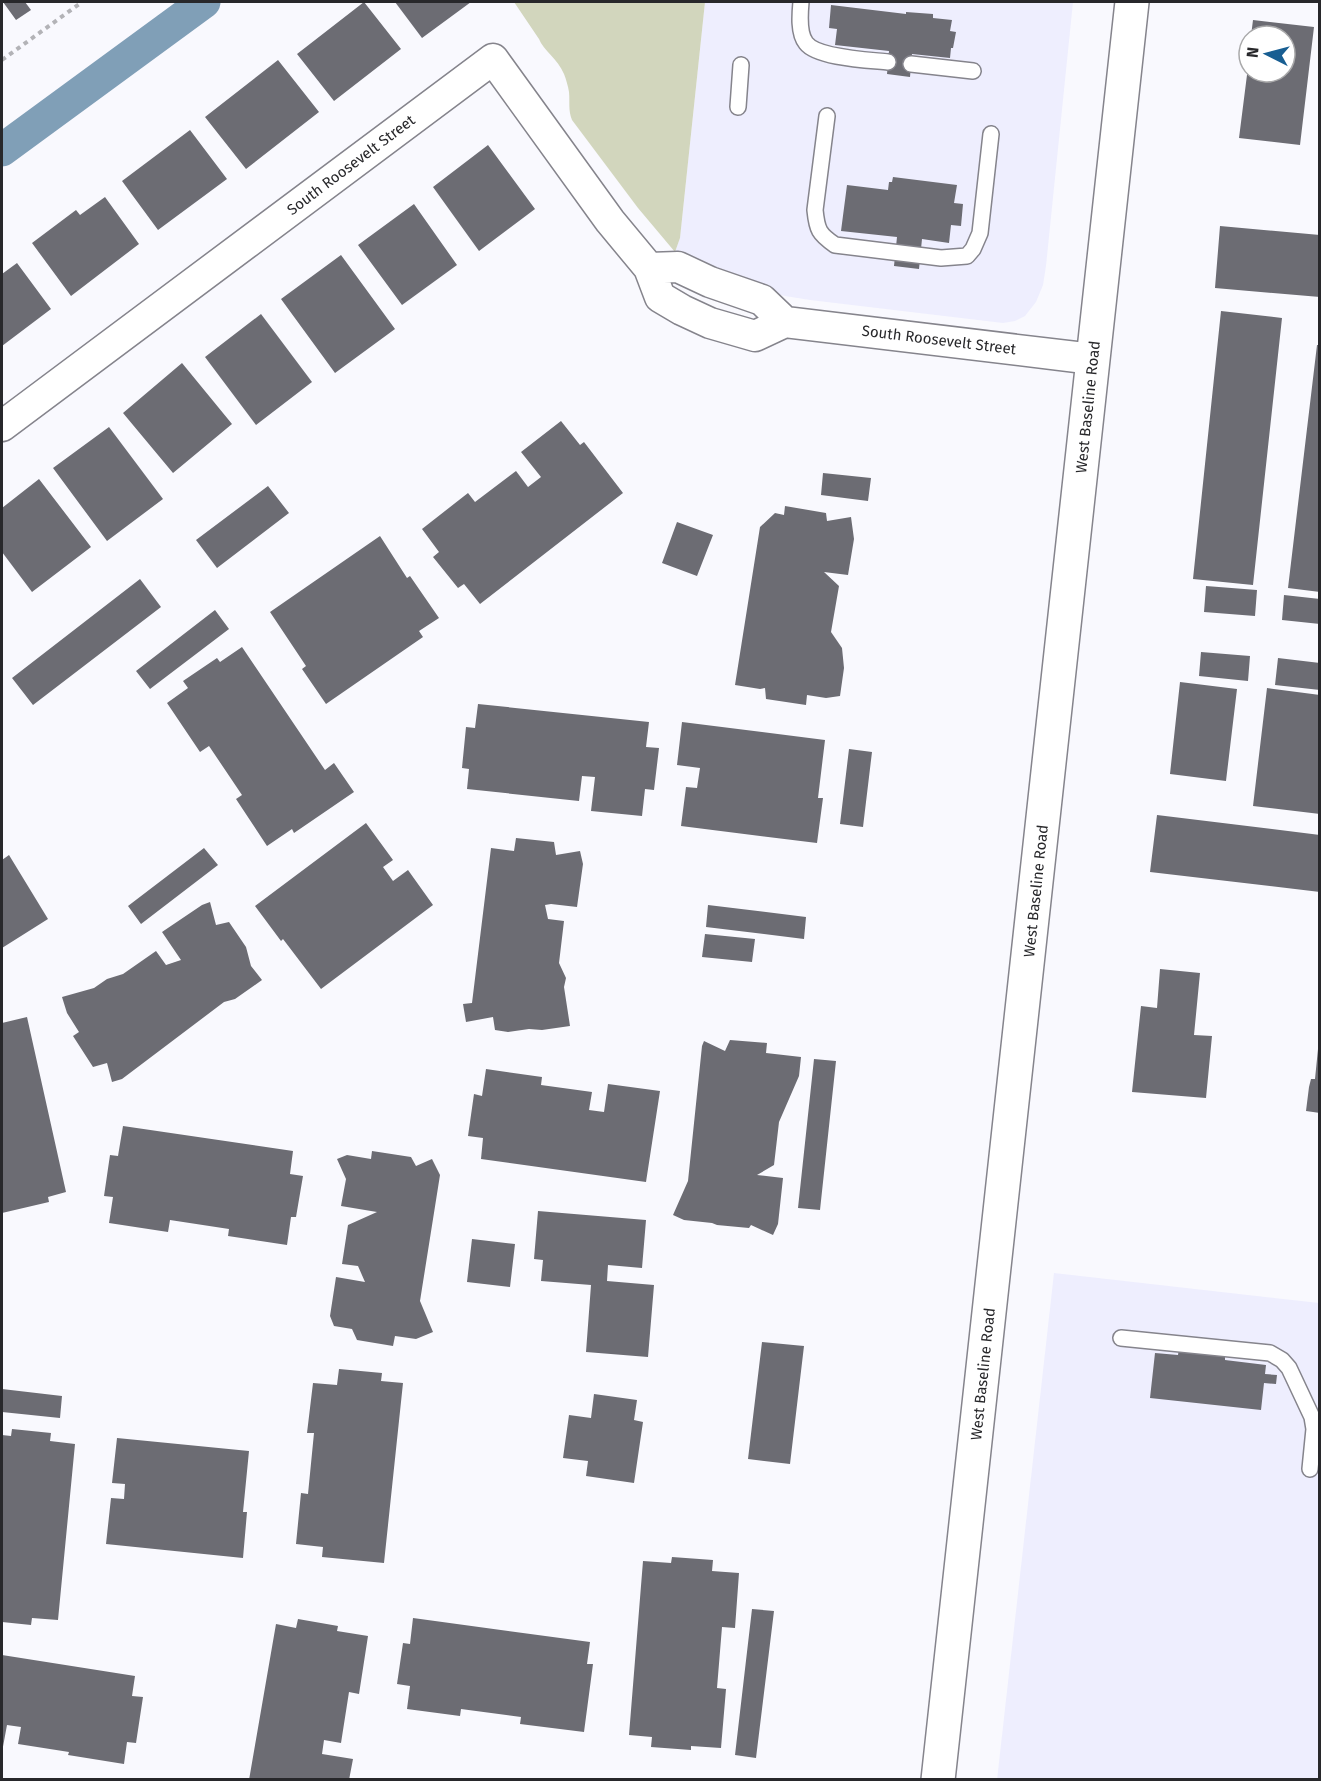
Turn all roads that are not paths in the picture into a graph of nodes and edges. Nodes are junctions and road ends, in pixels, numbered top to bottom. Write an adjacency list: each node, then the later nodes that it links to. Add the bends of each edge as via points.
1 (801, 2): 3 (lane, via 799,20 805,43 819,53)
2 (1132, 2): 10 (main road, West Baseline Road)
3 (888, 62)
4 (741, 64): 7 (lane)
5 (911, 64): 6 (lane)
6 (973, 71)
7 (738, 106)
8 (827, 116): 9 (lane, via 815,210 822,236 835,245 941,258 967,256 980,233)
9 (991, 134)
10 (1093, 359): 11 (street, South Roosevelt Street, via 785,322 762,300 678,267 649,268 610,221 493,59); 14 (main road, West Baseline Road)
11 (2, 426)
12 (1121, 1338): 13 (lane, via 1270,1353 1282,1360 1312,1417)
13 (1310, 1469)
14 (938, 1779)

